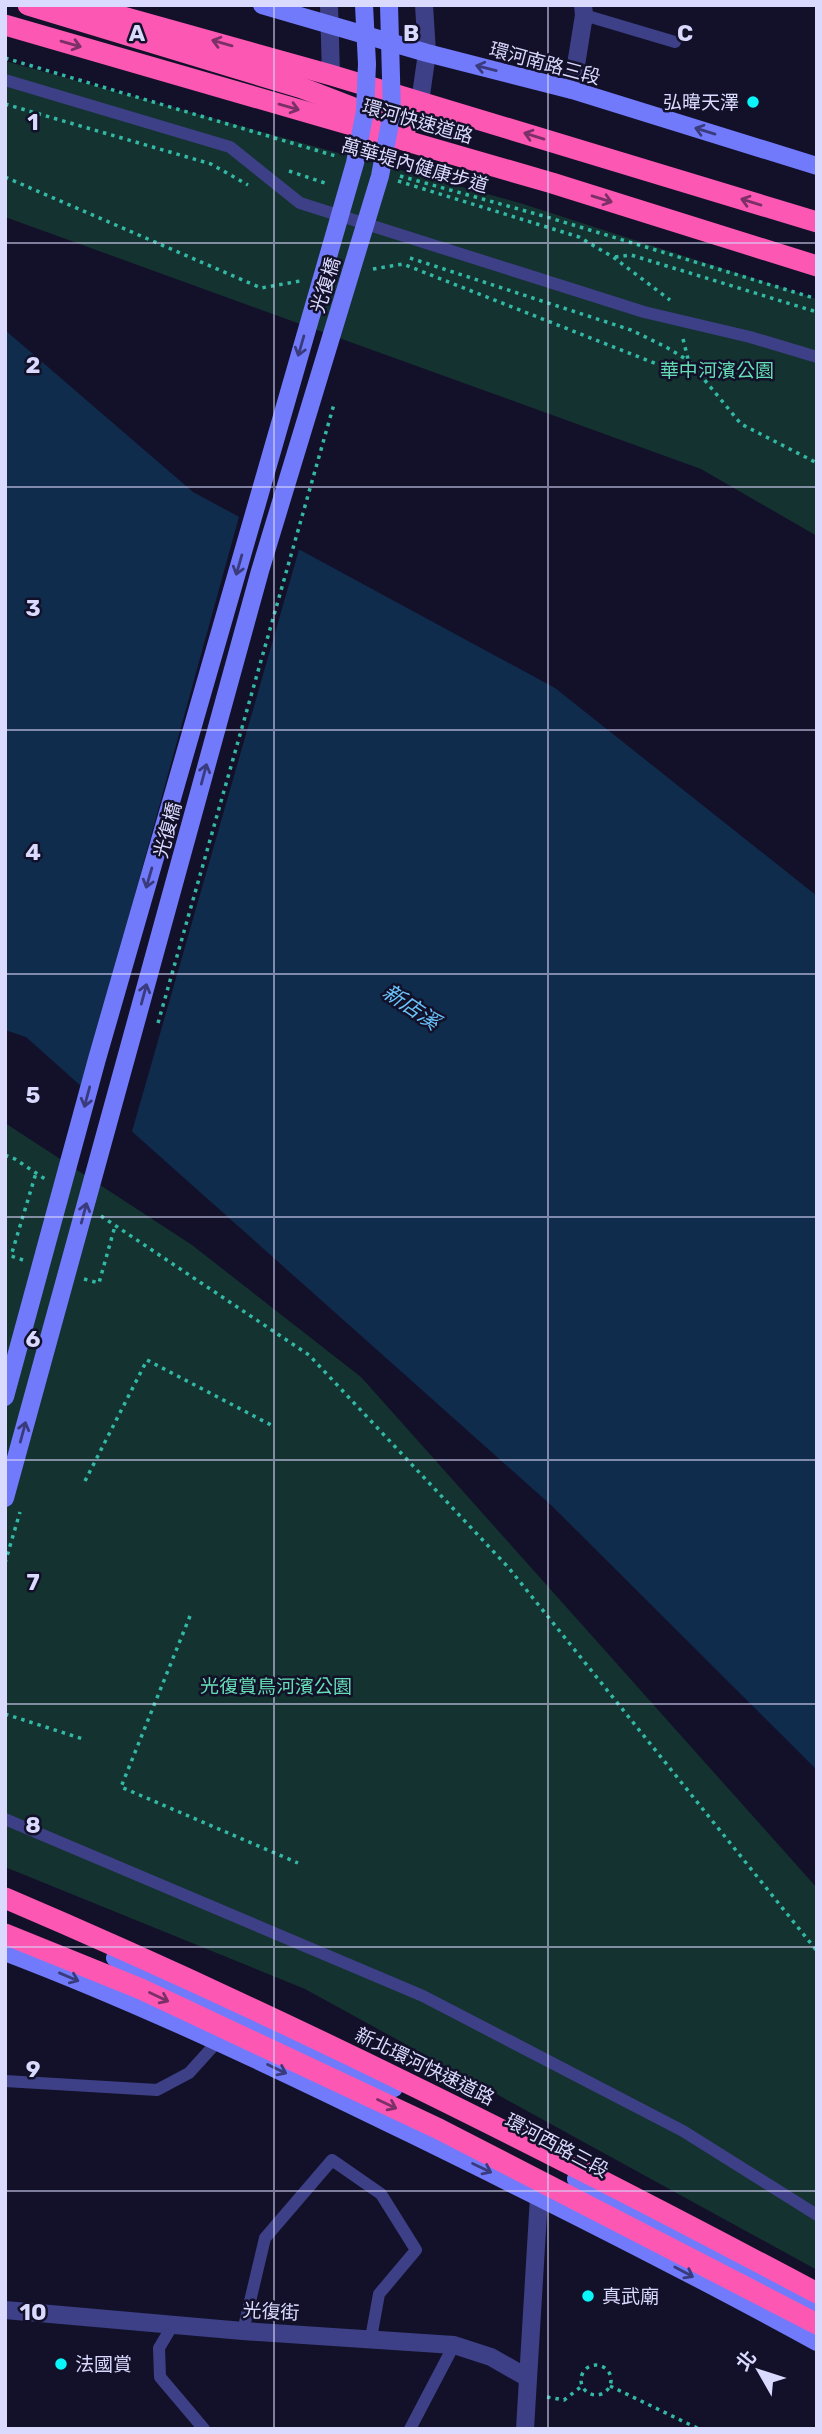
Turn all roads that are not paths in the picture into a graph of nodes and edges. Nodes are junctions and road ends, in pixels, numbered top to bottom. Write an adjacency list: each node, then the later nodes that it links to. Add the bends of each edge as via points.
1 (28, 5): 18 (highway, via 302,88)
2 (80, 5): 13 (highway, 環河快速道路, one-way to 2)
3 (262, 5): 10 (main road, 環河南路三段)
4 (329, 5): 10 (street)
5 (364, 5): 22 (main road, 光復橋, one-way to 22, bridge, via 365,111)
6 (389, 5): 23 (main road, 光復橋, one-way to 6, bridge, via 260,571 390,177)
7 (424, 5): 12 (street)
8 (584, 10): 11 (lane); 15 (street)
9 (5, 25): 18 (highway, 環河快速道路, one-way to 18)
10 (330, 26): 12 (main road, 環河南路三段); 13 (street)
11 (675, 42)
12 (427, 53): 15 (main road, 環河南路三段, one-way to 12); 16 (street)
13 (331, 75): 16 (highway, 環河快速道路)
14 (5, 80): 21 (lane, via 230,147 300,203 644,312)
15 (572, 90): 17 (main road, 環河南路三段, one-way to 15)
16 (419, 102): 19 (highway, 環河快速道路, one-way to 16)
17 (817, 166)
18 (552, 183): 20 (highway, 環河快速道路, one-way to 20)
19 (817, 222)
20 (817, 266)
21 (817, 357)
22 (5, 1397)
23 (5, 1498)
24 (5, 1819): 32 (lane, via 423,1996 683,2131)
25 (5, 1898): 33 (highway, 新北環河快速道路, via 388,2072)
26 (5, 1907): 34 (main road, 環河西路三段, via 490,2134)
27 (5, 1934): 37 (highway, one-way to 37, via 141,1989 439,2129)
28 (5, 1952): 29 (main road, one-way to 29)
29 (218, 2041): 30 (lane, via 189,2073 157,2090); 31 (main road, one-way to 31)
30 (5, 2081)
31 (539, 2197): 40 (main road, one-way to 40); 42 (street)
32 (817, 2215)
33 (817, 2294)
34 (817, 2307)
35 (10, 2314): 36 (street, 光復街)
36 (174, 2323): 38 (street, 光復街); 43 (lane, via 159,2348 160,2377)
37 (817, 2324)
38 (243, 2331): 39 (street, 光復街); 39 (lane, via 265,2238 332,2160 381,2194 416,2250 379,2294)
39 (371, 2338): 41 (street, 光復街)
40 (817, 2342)
41 (454, 2345): 42 (street, 光復街, via 491,2357); 44 (lane)
42 (527, 2385): 45 (street)
43 (204, 2429)
44 (410, 2429)
45 (525, 2429)

